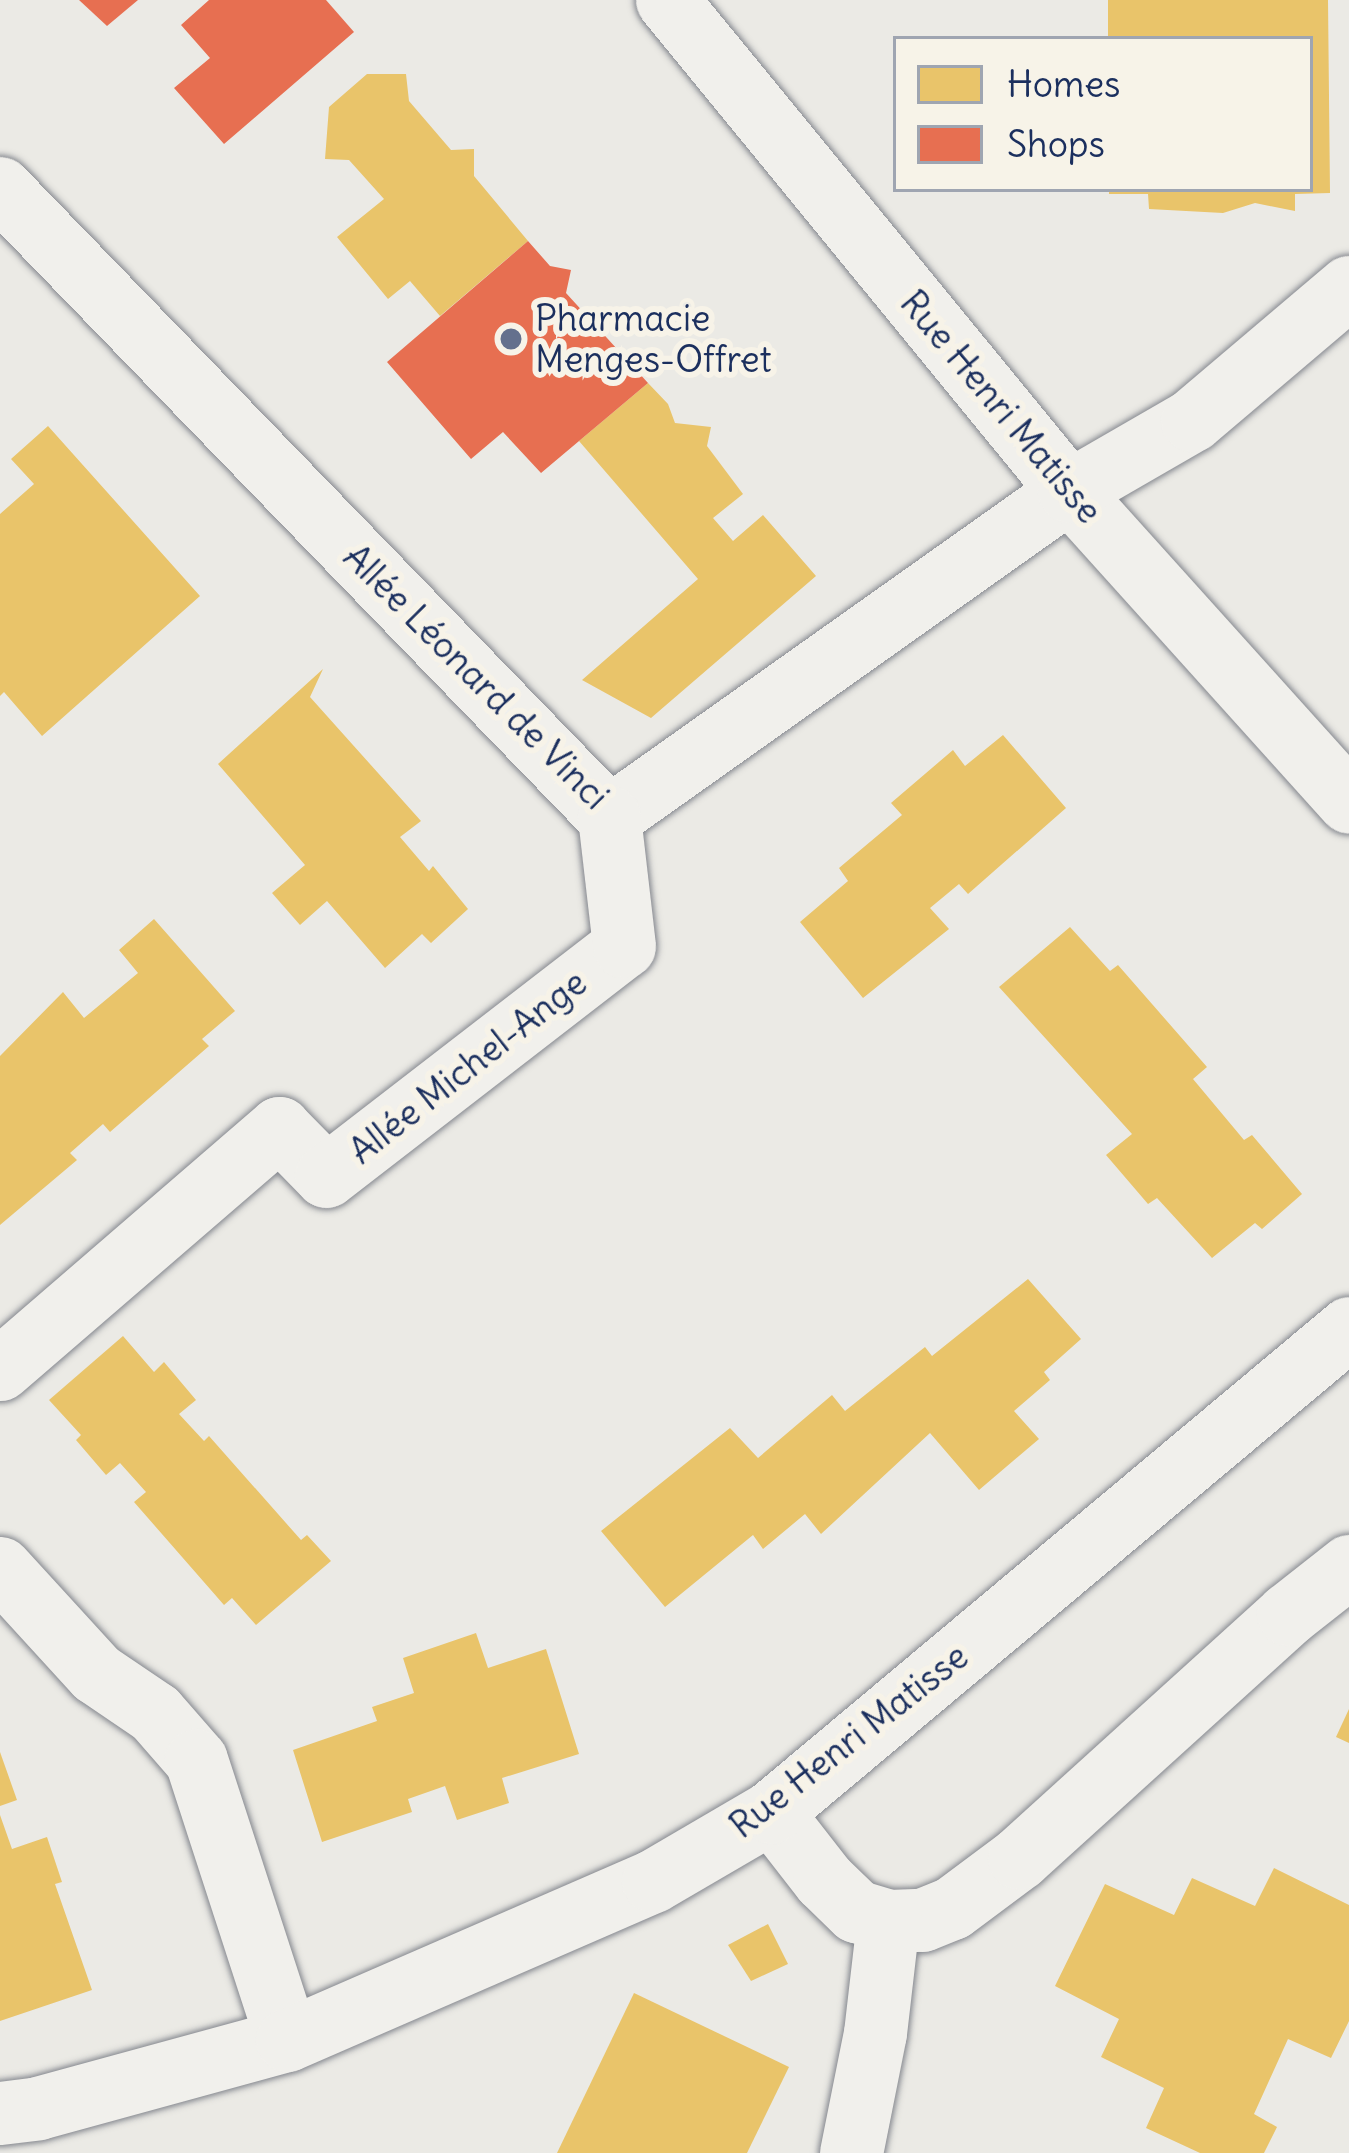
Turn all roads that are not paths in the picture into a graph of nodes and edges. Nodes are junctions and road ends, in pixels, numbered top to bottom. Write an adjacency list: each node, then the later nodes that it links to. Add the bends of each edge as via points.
1 (667, 0): 4 (street, Rue Henri Matisse)
2 (0, 188): 6 (street, Allée Léonard de Vinci)
3 (1349, 286): 4 (street, Allée Léonard de Vinci, via 1192,420)
4 (1069, 491): 5 (street, Rue Henri Matisse); 6 (street, Allée Léonard de Vinci)
5 (1349, 802)
6 (609, 818): 8 (street, Allée Michel-Ange, via 624,946 326,1176 279,1128)
7 (1349, 1328): 11 (street, Rue Henri Matisse)
8 (0, 1369)
9 (1349, 1566): 12 (street, via 1018,1858 952,1908)
10 (4, 1578): 13 (street, via 196,1760)
11 (770, 1812): 12 (street, via 856,1911); 13 (street, Rue Henri Matisse, via 653,1881)
12 (888, 1921): 15 (street)
13 (286, 2040): 14 (street, Rue Henri Matisse)
14 (0, 2113)
15 (851, 2153)

